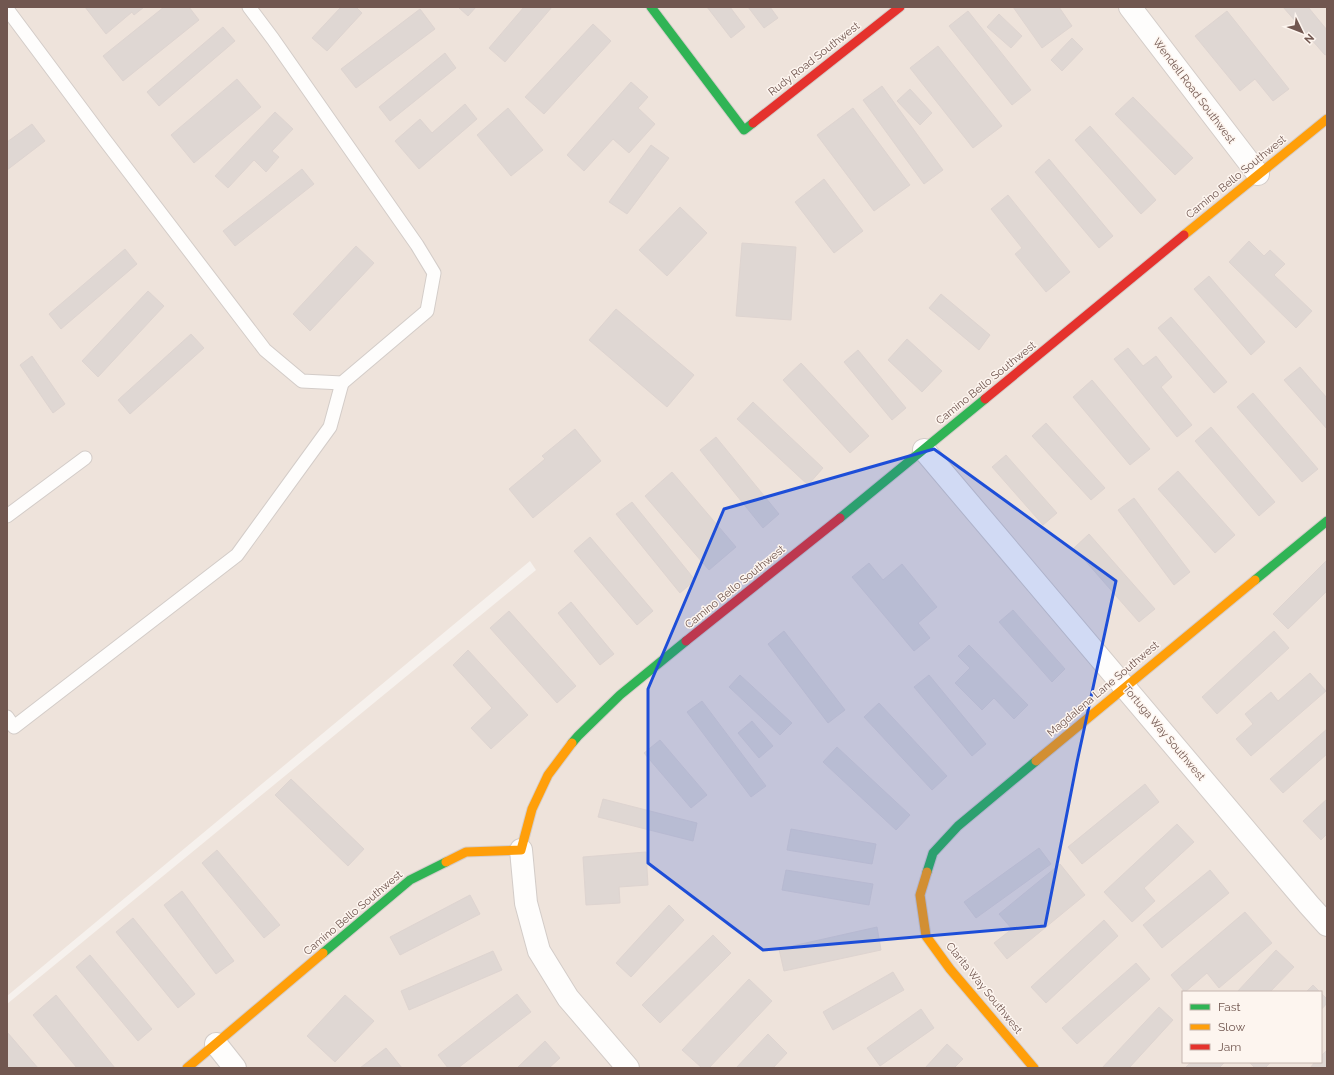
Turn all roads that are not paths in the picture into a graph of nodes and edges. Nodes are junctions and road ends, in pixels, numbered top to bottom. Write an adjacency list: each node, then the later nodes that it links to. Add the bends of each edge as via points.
1 (249, 7): 8 (lane, via 417,245 434,273 427,311)
2 (651, 7): 3 (street, Rudy Road Southwest, via 744,130)
3 (900, 7)
4 (1130, 7): 7 (street, Wendell Road Southwest)
5 (7, 9): 8 (lane, via 265,350 302,381)
6 (1327, 119): 7 (street, Camino Bello Southwest)
7 (1258, 174): 9 (street, Camino Bello Southwest)
8 (342, 383): 14 (lane, via 330,427 237,555 14,727)
9 (924, 450): 13 (street, Tortuga Way Southwest); 15 (street, Camino Bello Southwest, via 620,696 578,736 548,775 532,809)
10 (85, 458): 11 (lane)
11 (7, 516)
12 (1327, 521): 13 (street, Magdalena Lane Southwest)
13 (1124, 686): 16 (street, Magdalena Lane Southwest, via 958,826 933,853); 17 (street, Tortuga Way Southwest)
14 (7, 717)
15 (521, 850): 18 (street, Camino Bello Southwest, via 466,852 410,880); 21 (street, via 526,903 539,951 568,998)
16 (920, 895): 22 (street, Clarita Way Southwest, via 926,936 950,969)
17 (1327, 925)
18 (216, 1044): 19 (street, Camino Bello Southwest); 20 (street)
19 (187, 1068)
20 (235, 1068)
21 (628, 1068)
22 (1034, 1068)

